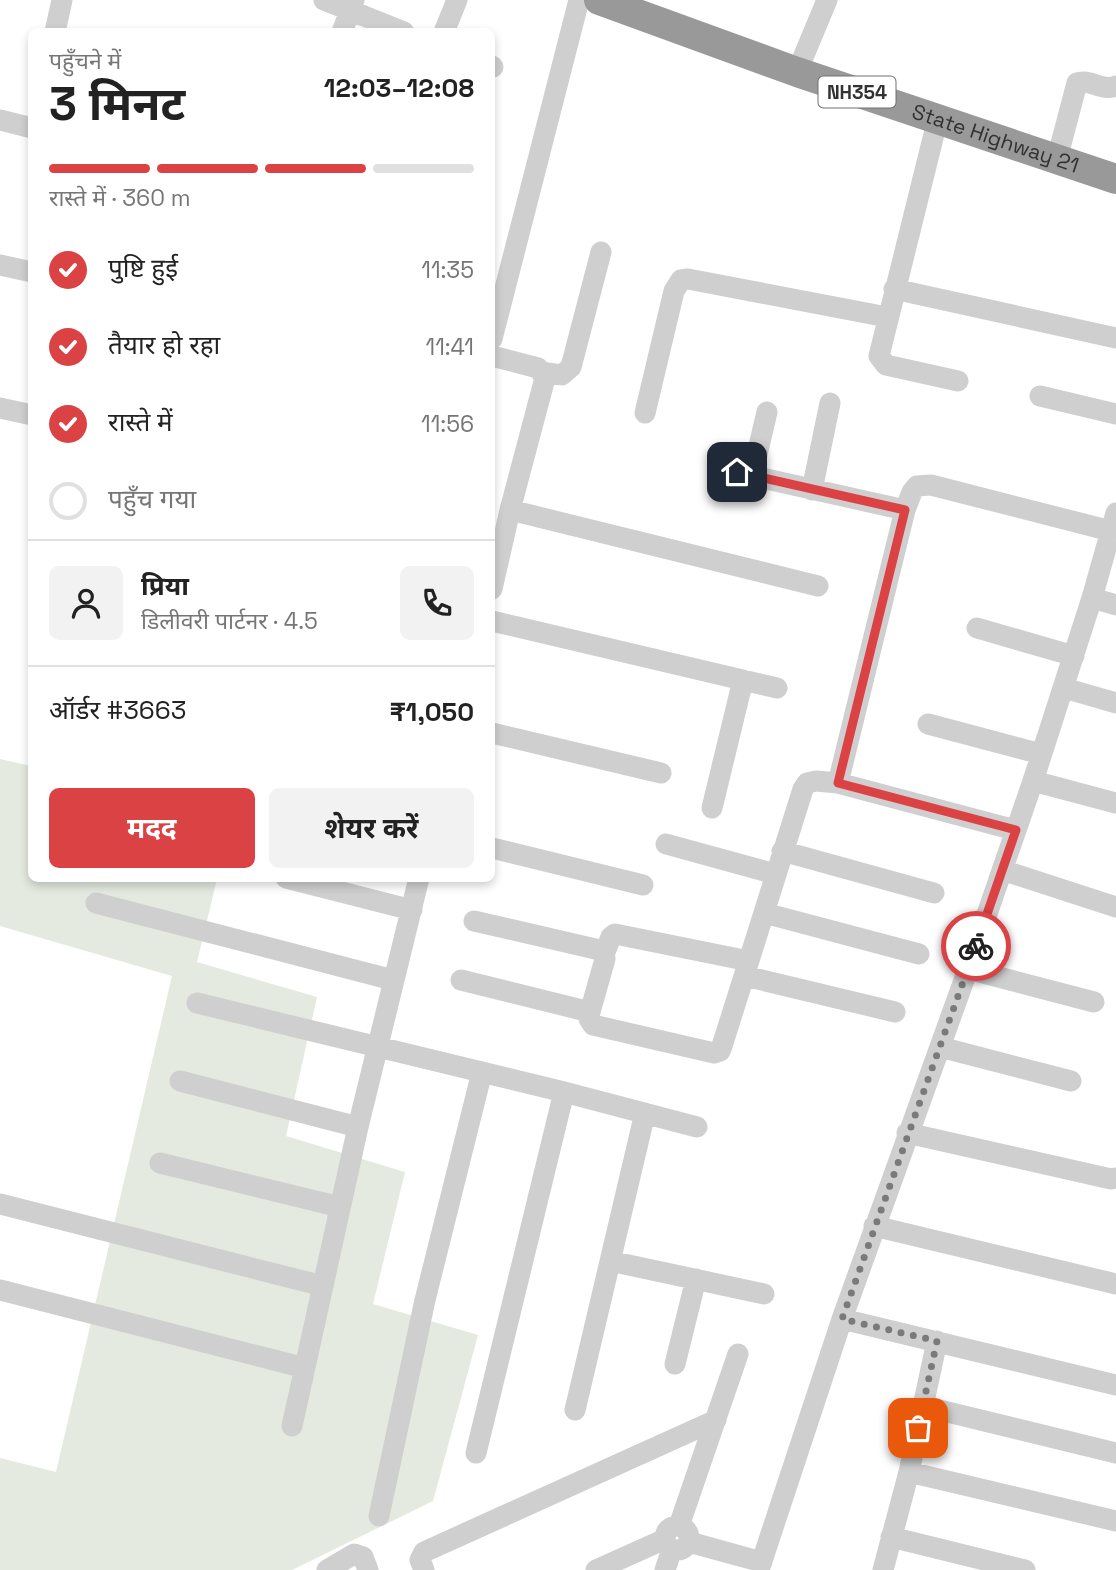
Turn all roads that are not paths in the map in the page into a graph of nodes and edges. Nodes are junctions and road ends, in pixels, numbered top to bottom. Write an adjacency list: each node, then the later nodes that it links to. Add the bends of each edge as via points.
1 (62, 0): 8 (street)
2 (324, 0): 7 (street)
3 (457, 0): 11 (street)
4 (579, 0): 24 (street)
5 (599, 0): 12 (highway, State Highway 21 / NH354)
6 (827, 0): 12 (street)
7 (352, 5): 9 (street); 10 (street)
8 (56, 28)
9 (343, 28)
10 (396, 28)
11 (446, 28)
12 (797, 72): 14 (highway, State Highway 21 / NH354)
13 (1116, 86): 17 (street, via 1077,83)
14 (938, 118): 17 (highway, State Highway 21 / NH354); 22 (street)
15 (0, 120): 16 (street)
16 (28, 127)
17 (1057, 159): 18 (highway, State Highway 21 / NH354)
18 (1116, 179)
19 (601, 252): 27 (street, via 571,367 562,374)
20 (0, 265): 21 (street)
21 (28, 271)
22 (894, 289): 23 (street); 25 (street)
23 (887, 317): 28 (street, via 879,352 883,363); 33 (street, via 681,280 674,291)
24 (495, 327)
25 (1116, 338)
26 (495, 357): 27 (street)
27 (542, 372): 39 (street, via 545,384)
28 (958, 381)
29 (1040, 396): 35 (street)
30 (830, 402): 38 (street)
31 (0, 408): 34 (street)
32 (767, 412): 37 (street)
33 (645, 413)
34 (28, 414)
35 (1116, 414)
36 (722, 469): 37 (street)
37 (752, 476): 38 (street)
38 (812, 490): 40 (street)
39 (510, 510): 42 (street); 43 (street)
40 (905, 510): 41 (street, via 912,492 922,484); 58 (street)
41 (1113, 522): 44 (street)
42 (495, 576)
43 (818, 586)
44 (1093, 598): 45 (street); 48 (street)
45 (1116, 605)
46 (495, 622): 49 (street)
47 (977, 628): 48 (street)
48 (1074, 656): 51 (street)
49 (743, 680): 50 (street); 60 (street)
50 (777, 688)
51 (1064, 688): 52 (street); 55 (street)
52 (1116, 704)
53 (928, 724): 55 (street)
54 (495, 734): 56 (street)
55 (1041, 754): 57 (street)
56 (661, 773)
57 (1033, 781): 59 (street); 61 (street)
58 (838, 783): 61 (street); 64 (street, via 810,781 804,786)
59 (1116, 803)
60 (712, 808)
61 (1016, 830): 65 (street)
62 (666, 844): 66 (street)
63 (495, 849): 69 (street)
64 (782, 851): 66 (street); 70 (street)
65 (1002, 870): 72 (street); 79 (street)
66 (775, 874): 74 (street)
67 (302, 882): 73 (street)
68 (418, 882): 73 (street)
69 (643, 885)
70 (934, 893)
71 (96, 903): 80 (street)
72 (1116, 907)
73 (412, 910): 80 (street)
74 (764, 913): 77 (street); 78 (street)
75 (474, 920): 76 (street)
76 (605, 952): 78 (street, via 615,934); 84 (street)
77 (919, 954)
78 (747, 968): 84 (street, via 722,1046 714,1053 597,1027 590,1022); 85 (street)
79 (968, 969): 82 (street); 87 (street)
80 (393, 980): 86 (street)
81 (461, 980): 84 (street)
82 (1094, 1002)
83 (197, 1003): 86 (street)
84 (590, 1012)
85 (894, 1013)
86 (377, 1046): 88 (street); 93 (street)
87 (940, 1047): 90 (street); 95 (street)
88 (482, 1072): 91 (street); 120 (street, via 425,1300)
89 (180, 1081): 93 (street)
90 (1071, 1081)
91 (564, 1092): 92 (street); 117 (street)
92 (645, 1113): 94 (street); 101 (street)
93 (358, 1127): 99 (street)
94 (697, 1127)
95 (907, 1133): 97 (street); 100 (street)
96 (160, 1163): 99 (street)
97 (1116, 1178)
98 (0, 1204): 104 (street)
99 (340, 1207): 104 (street)
100 (874, 1226): 103 (street); 107 (street)
101 (610, 1261): 102 (street); 114 (street)
102 (696, 1279): 106 (street); 110 (street)
103 (1116, 1284)
104 (323, 1286): 111 (street)
105 (0, 1290): 111 (street)
106 (764, 1294)
107 (842, 1319): 108 (street); 124 (street)
108 (937, 1341): 112 (street); 113 (street)
109 (738, 1354): 115 (street)
110 (675, 1364)
111 (305, 1368): 116 (street)
112 (1116, 1385)
113 (923, 1406): 118 (street); 119 (street)
114 (575, 1410)
115 (716, 1420): 123 (street); 127 (street, via 424,1552)
116 (292, 1426)
117 (476, 1453)
118 (1116, 1453)
119 (909, 1472): 121 (street); 122 (street)
120 (379, 1516)
121 (1116, 1521)
122 (891, 1537): 130 (street); 131 (street)
123 (676, 1539): 124 (street); 128 (street); 129 (street)
124 (761, 1566)
125 (327, 1570): 126 (street, via 354,1554 363,1558)
126 (368, 1570)
127 (424, 1570)
128 (596, 1570)
129 (666, 1570)
130 (883, 1570)
131 (1025, 1570)

